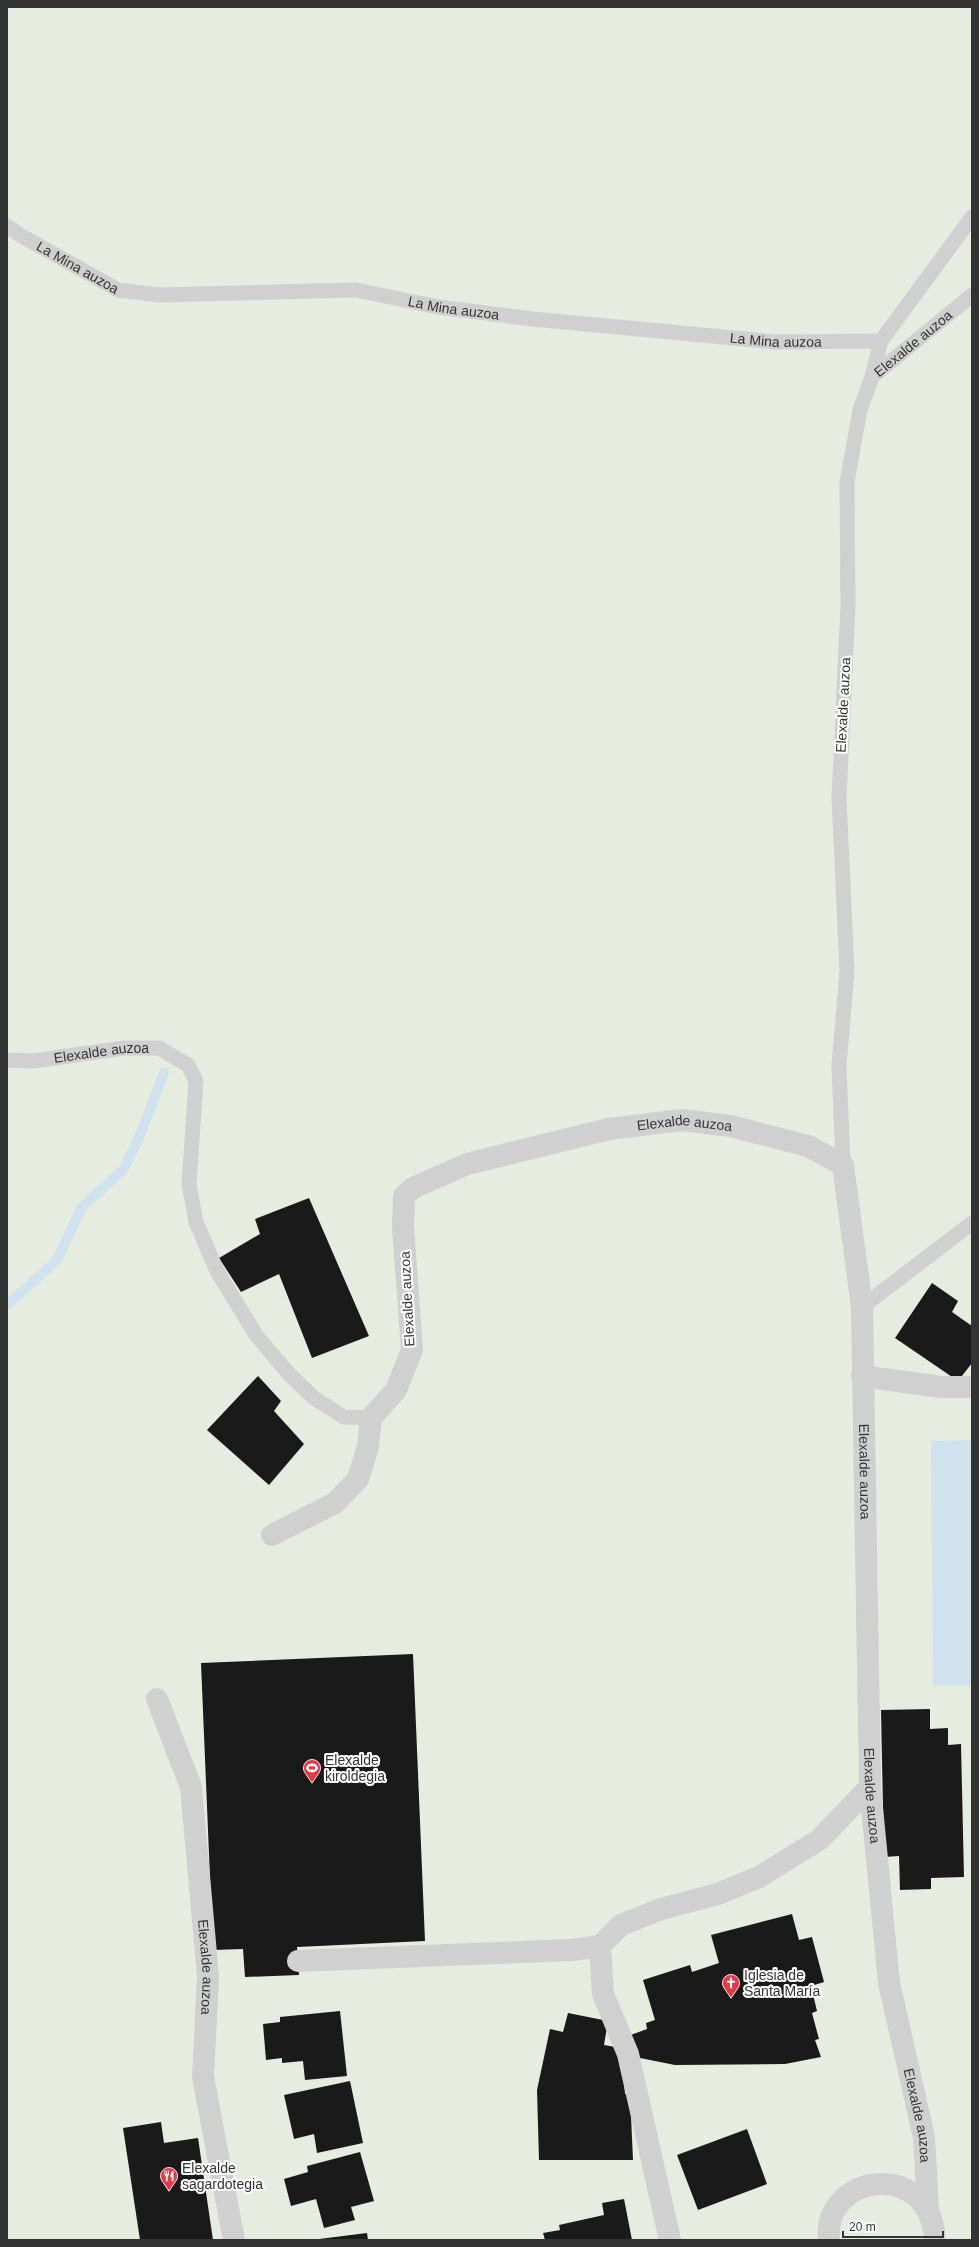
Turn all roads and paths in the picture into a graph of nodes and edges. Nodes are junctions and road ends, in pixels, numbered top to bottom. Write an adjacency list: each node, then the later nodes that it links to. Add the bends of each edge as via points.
1 (972, 217): 4 (lane)
2 (7, 226): 4 (lane, La Mina auzoa, via 20,236 118,290 159,294 356,290 438,308 533,319 776,342)
3 (972, 295): 5 (lane, Elexalde auzoa)
4 (881, 341): 5 (lane)
5 (872, 377): 7 (lane, Elexalde auzoa, via 860,410 847,482 848,606 838,798 847,971 838,1066)
6 (7, 1060): 12 (lane, Elexalde auzoa, via 33,1060 124,1048 159,1048 188,1065 196,1081 189,1184 196,1222 217,1272 256,1335 289,1374 314,1398 344,1417)
7 (843, 1165): 9 (street, Elexalde auzoa); 12 (street, Elexalde auzoa, via 808,1146 730,1126 682,1120 609,1128 467,1164 413,1188 404,1196 403,1227 412,1350 396,1390)
8 (972, 1223): 9 (lane)
9 (862, 1307): 10 (street, Elexalde auzoa)
10 (862, 1376): 11 (street, via 941,1387); 15 (street, Elexalde auzoa)
11 (972, 1387)
12 (371, 1418): 13 (street, via 368,1446 358,1479 335,1503)
13 (272, 1535)
14 (157, 1699): 19 (street, Elexalde auzoa, via 191,1786 208,1976 203,2077)
15 (870, 1786): 16 (street, via 820,1840 758,1877 718,1894 661,1909 621,1925); 18 (street, Elexalde auzoa, via 889,1983 924,2137)
16 (600, 1946): 17 (street, via 572,1950); 20 (street, via 603,1994 628,2054)
17 (298, 1961)
18 (928, 2210): 21 (street, via 917,2196 903,2187 887,2183 870,2185 854,2191 841,2202 832,2216); 22 (street, via 934,2225)
19 (234, 2240)
20 (670, 2240)
21 (829, 2240)
22 (935, 2240)

